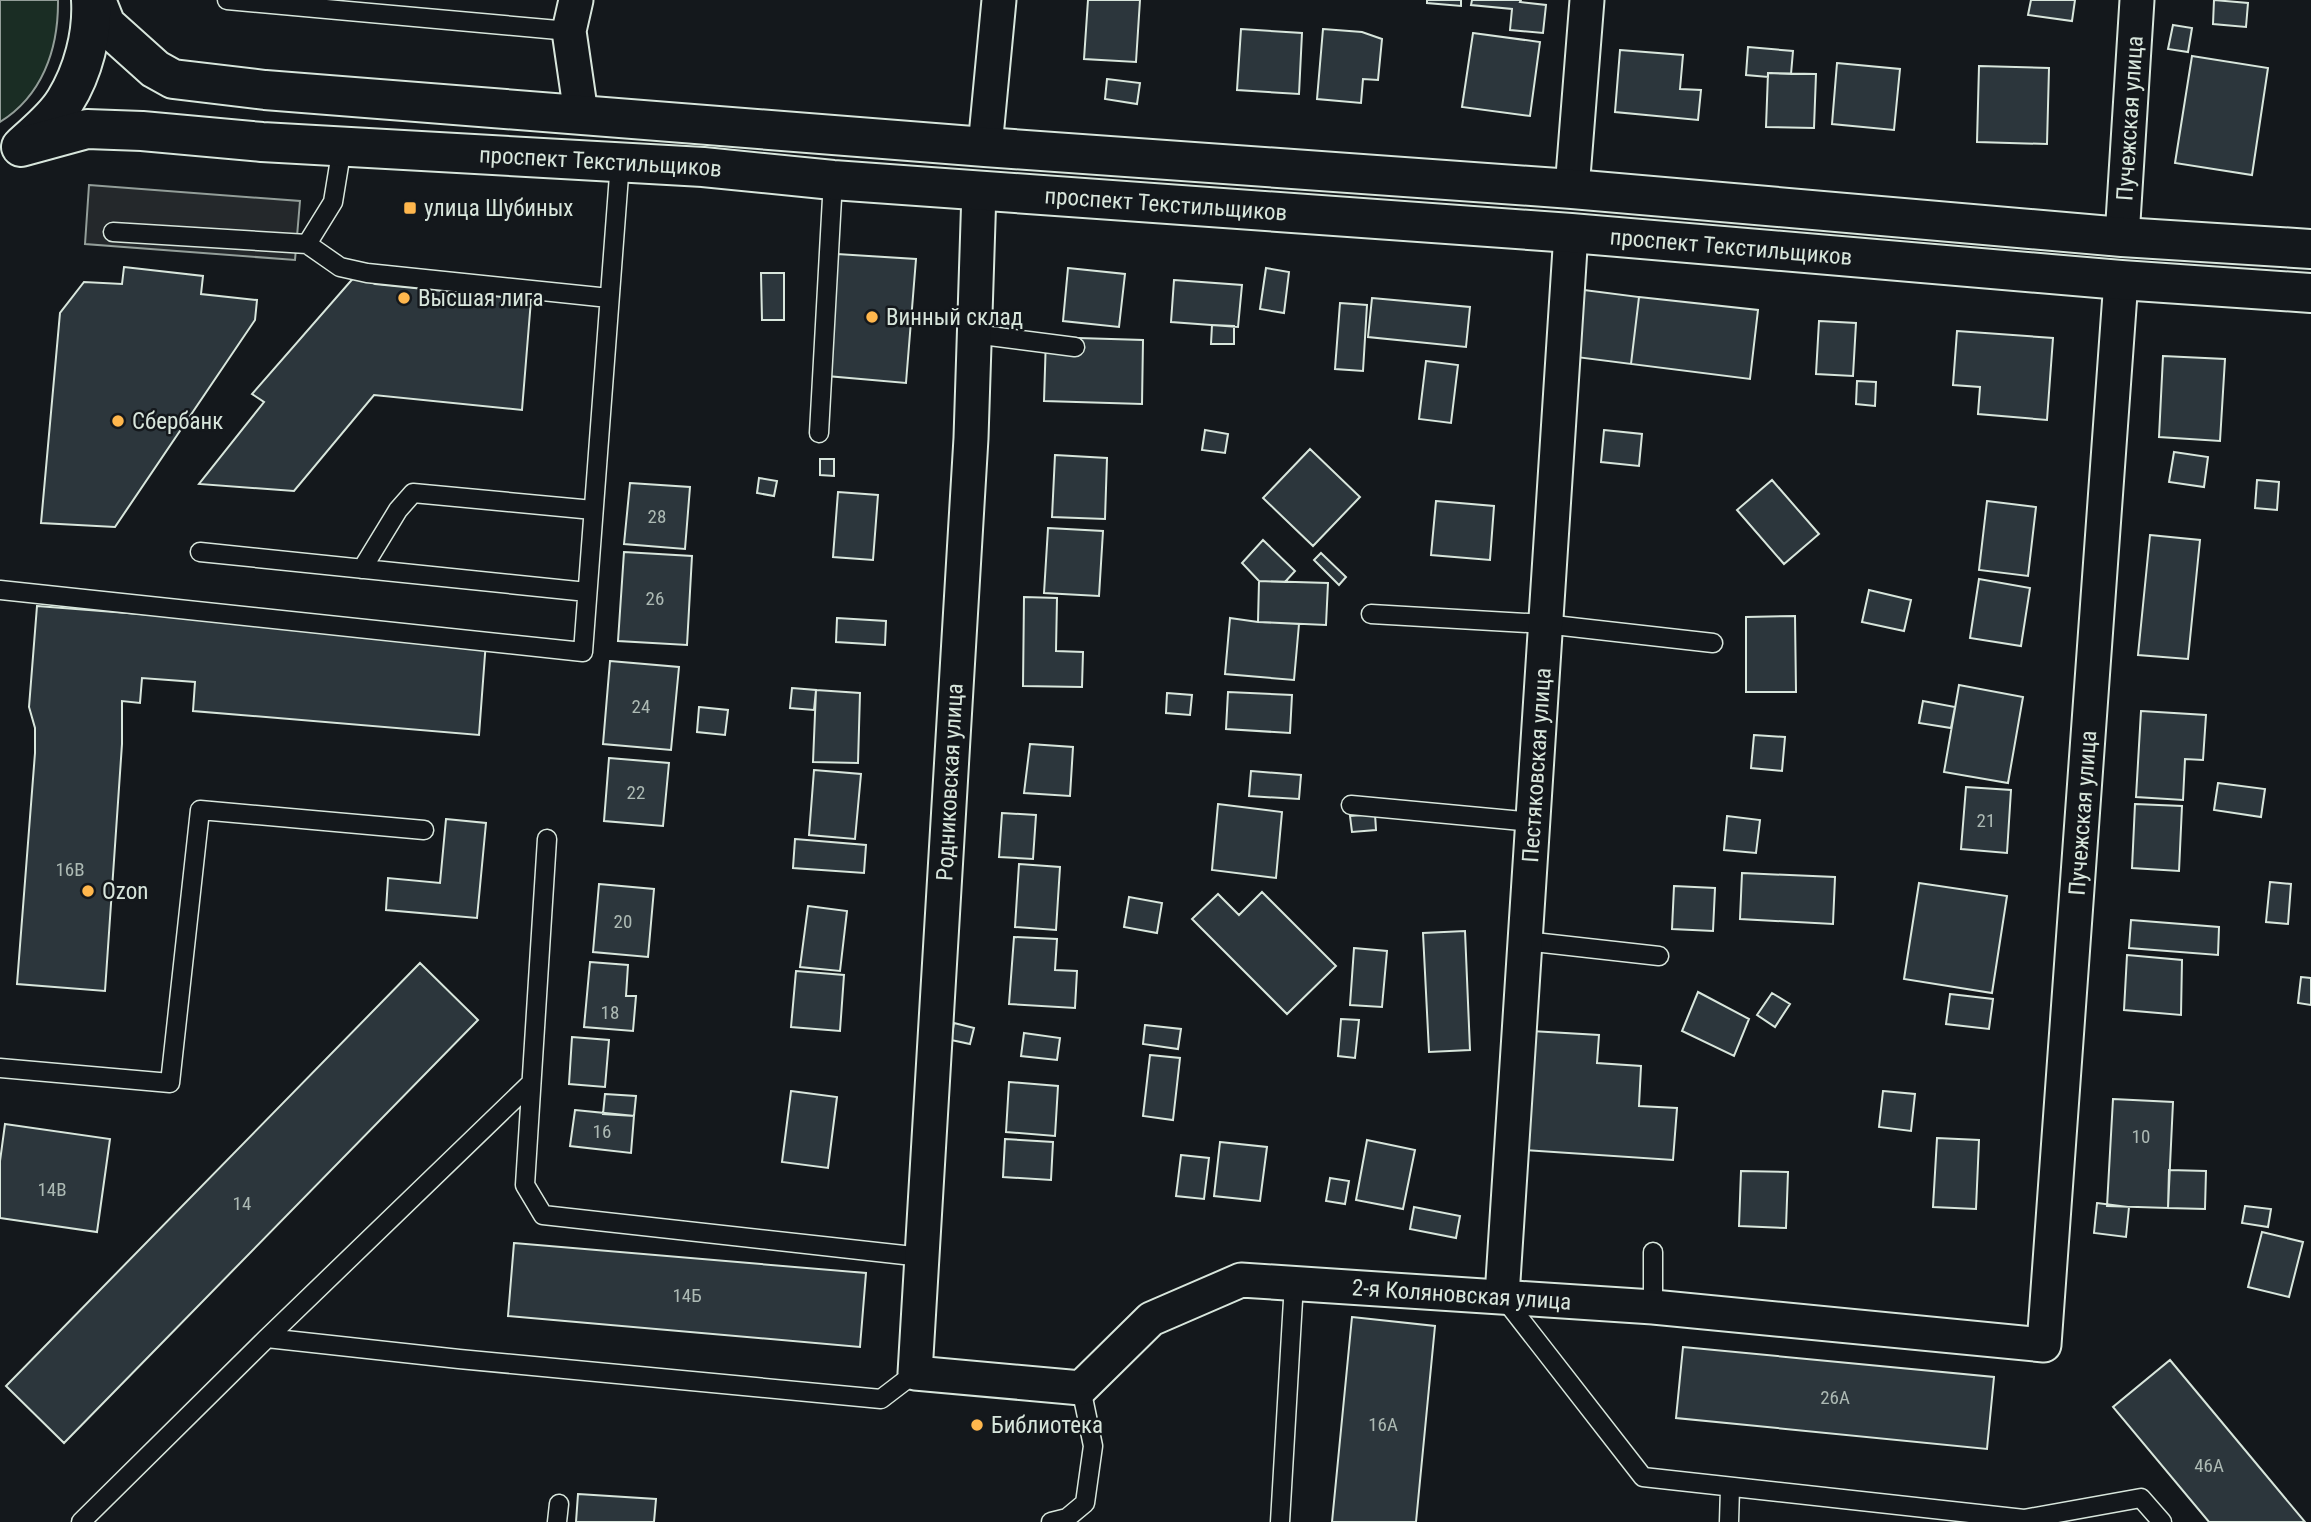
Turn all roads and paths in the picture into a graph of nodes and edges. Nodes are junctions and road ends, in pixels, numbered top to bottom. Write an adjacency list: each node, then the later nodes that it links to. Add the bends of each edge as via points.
1 (93, 0): 7 (main road, проспект Текстильщиков, via 106,25 155,69 173,79); 10 (main road, via 84,60 65,102)
2 (227, 0): 6 (lane)
3 (999, 0): 9 (street)
4 (1587, 0): 13 (street)
5 (2137, 0): 17 (street, Пучежская улица)
6 (573, 15): 7 (street)
7 (581, 114): 9 (main road, проспект Текстильщиков)
8 (342, 147): 10 (main road, проспект Текстильщиков, via 87,129); 11 (main road, проспект Текстильщиков); 18 (lane, via 333,202)
9 (985, 147): 13 (main road, проспект Текстильщиков)
10 (8, 155)
11 (620, 162): 12 (main road, проспект Текстильщиков); 22 (lane)
12 (833, 180): 14 (main road, проспект Текстильщиков); 25 (lane)
13 (1572, 189): 17 (main road, проспект Текстильщиков)
14 (979, 191): 16 (main road, проспект Текстильщиков); 23 (street, Родниковская улица)
15 (113, 232): 18 (lane)
16 (1571, 233): 20 (main road, проспект Текстильщиков); 32 (street, Пестяковская улица)
17 (2122, 237): 19 (main road, проспект Текстильщиков)
18 (307, 244): 22 (lane, via 340,267 367,273)
19 (2311, 249)
20 (2121, 280): 21 (main road, проспект Текстильщиков); 48 (street, Пучежская улица)
21 (2311, 293)
22 (609, 298): 26 (lane)
23 (974, 334): 24 (lane); 43 (street, Родниковская улица)
24 (1075, 347)
25 (819, 433)
26 (593, 510): 28 (lane, via 413,493); 30 (lane)
27 (200, 552): 28 (lane)
28 (362, 569): 30 (lane)
29 (0, 590): 30 (lane, via 583,652)
30 (587, 592)
31 (1371, 614): 32 (lane)
32 (1545, 624): 33 (lane); 35 (street, Пестяковская улица)
33 (1713, 643)
34 (1351, 805): 35 (lane)
35 (1532, 822): 38 (street, Пестяковская улица)
36 (424, 830): 40 (lane, via 200,810 170,1083)
37 (547, 839): 41 (lane)
38 (1525, 941): 39 (lane); 45 (street, Пестяковская улица)
39 (1659, 956)
40 (0, 1068)
41 (531, 1083): 43 (lane, via 524,1185 543,1215); 47 (lane)
42 (1653, 1252): 46 (lane)
43 (922, 1257): 49 (street, Родниковская улица)
44 (1294, 1283): 45 (street, 2-я Коляновская улица); 50 (street, 2-я Коляновская улица, via 1241,1280 1151,1319); 54 (lane)
45 (1502, 1296): 46 (street, 2-я Коляновская улица); 51 (lane, via 1643,1477)
46 (1653, 1307): 48 (street, 2-я Коляновская улица)
47 (267, 1338): 49 (lane, via 881,1399); 52 (lane)
48 (2044, 1345)
49 (915, 1373): 50 (street)
50 (1081, 1388): 53 (lane, via 1093,1446 1085,1503 1067,1518)
51 (1730, 1488): 55 (lane); 56 (lane, via 2024,1519 2141,1498)
52 (81, 1522)
53 (1051, 1522)
54 (1280, 1522)
55 (1729, 1522)
56 (2162, 1522)

